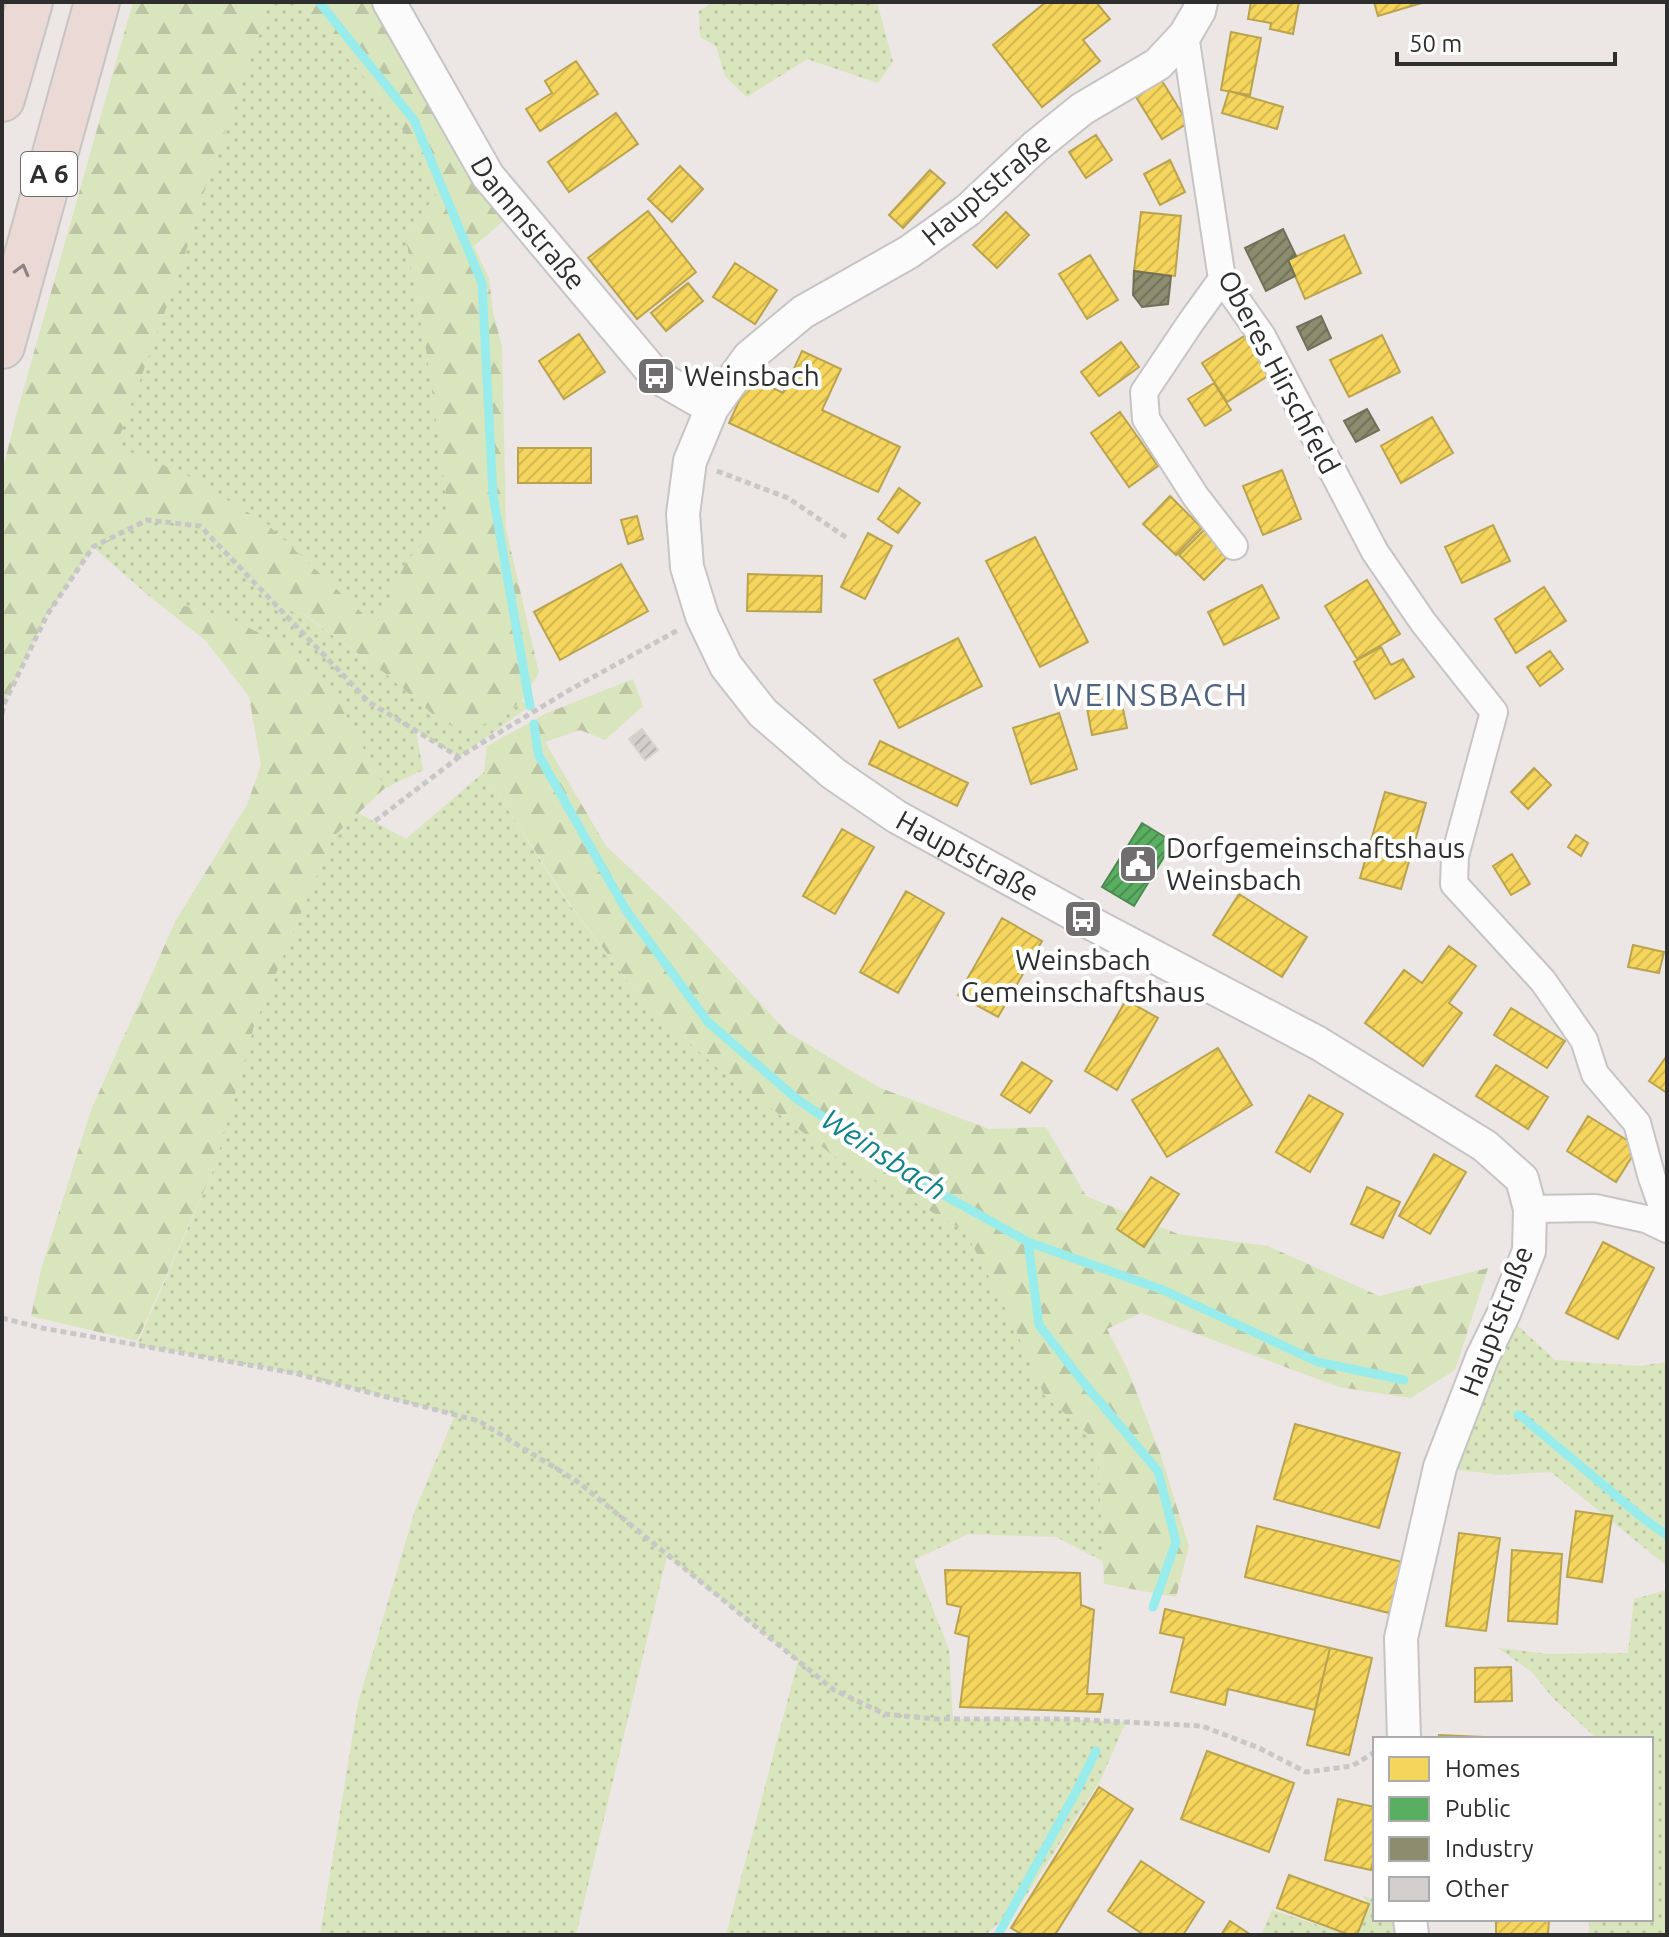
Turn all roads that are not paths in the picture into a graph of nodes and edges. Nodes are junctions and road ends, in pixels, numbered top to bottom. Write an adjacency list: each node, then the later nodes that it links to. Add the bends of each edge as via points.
1 (30, 2): 6 (highway)
2 (97, 2): 8 (highway, A 6, one-way to 2)
3 (389, 2): 9 (street, Dammstraße, via 488,176 656,376)
4 (1201, 2): 5 (street, Hauptstraße)
5 (1185, 35): 7 (street, Oberes Hirschfeld); 9 (street, Hauptstraße, via 1158,64 1082,109 968,210 909,252 803,312 749,357)
6 (2, 99)
7 (1222, 279): 10 (street, via 1144,392 1146,419); 12 (street, Oberes Hirschfeld, via 1262,336 1375,552 1494,712 1455,856 1454,884 1543,981 1584,1040 1595,1074 1637,1123)
8 (2, 346)
9 (712, 408): 11 (street, Hauptstraße, via 690,461 683,514 687,567 702,616 726,666 763,713 834,774 897,817 1318,1043 1485,1146 1522,1179)
10 (1234, 546)
11 (1530, 1209): 13 (street, via 1595,1208); 14 (street, Hauptstraße, via 1529,1251 1440,1467 1401,1638)
12 (1667, 1220)
13 (1667, 1229)
14 (1404, 1737)

